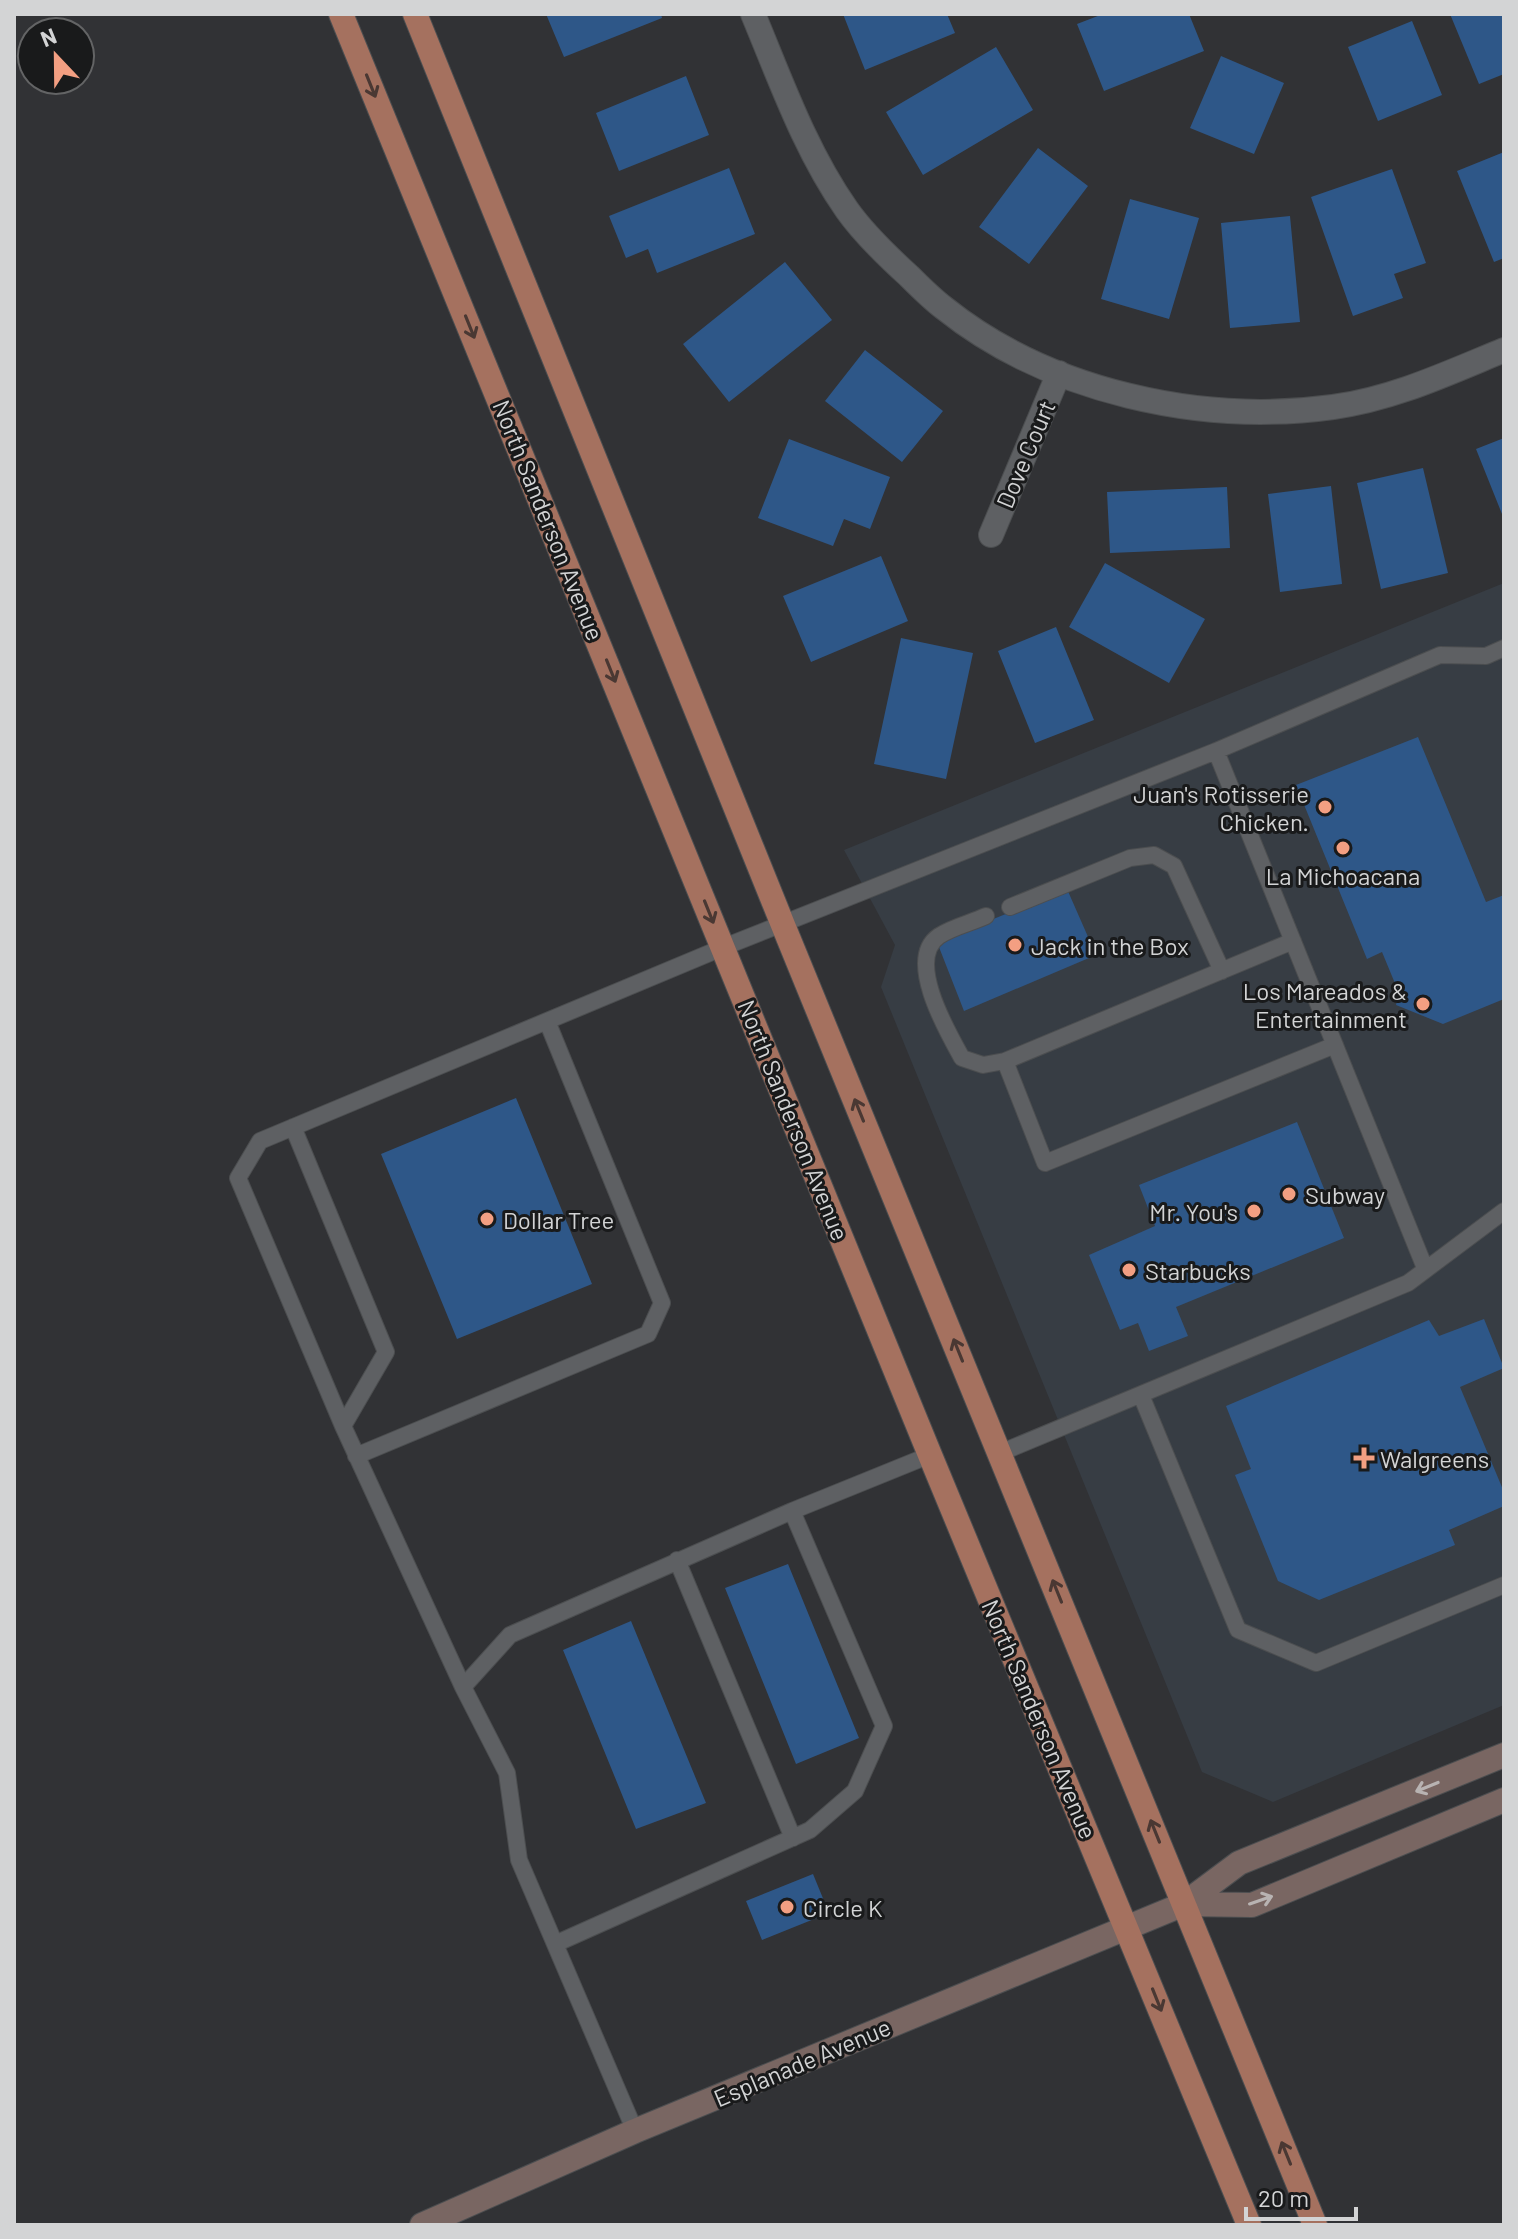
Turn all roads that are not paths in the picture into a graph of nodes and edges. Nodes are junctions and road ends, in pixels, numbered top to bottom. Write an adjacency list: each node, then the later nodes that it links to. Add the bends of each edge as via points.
1 (341, 14): 13 (highway, North Sanderson Avenue, one-way to 13)
2 (415, 14): 11 (highway)
3 (753, 14): 5 (street, via 809,148 848,211 945,309 1000,346)
4 (1504, 350): 5 (street, via 1396,394 1333,407 1262,412 1194,409)
5 (1059, 373): 6 (street, Dove Court)
6 (991, 535)
7 (1504, 648): 8 (lane, via 1486,656 1440,655)
8 (1216, 751): 11 (lane); 12 (lane)
9 (1010, 907): 14 (lane, via 1130,858 1154,855 1174,866)
10 (986, 916): 17 (lane, via 937,937 926,951 925,975 962,1058 983,1065)
11 (783, 925): 13 (lane); 23 (highway, one-way to 11)
12 (1293, 941): 14 (lane); 16 (lane)
13 (724, 947): 15 (lane); 24 (highway, North Sanderson Avenue)
14 (1222, 971): 17 (lane)
15 (547, 1021): 18 (lane); 25 (lane, via 662,1303 648,1334)
16 (1335, 1045): 17 (lane, via 1045,1163); 20 (lane)
17 (1005, 1061)
18 (293, 1127): 22 (lane, via 386,1352); 22 (lane, via 260,1141 238,1178)
19 (1504, 1211): 20 (lane)
20 (1425, 1268): 21 (lane, via 1408,1283)
21 (1141, 1395): 23 (lane); 28 (lane, via 1238,1630 1316,1663)
22 (343, 1426): 25 (lane)
23 (1000, 1453): 33 (highway, one-way to 23)
24 (930, 1455): 26 (lane); 34 (highway, North Sanderson Avenue)
25 (356, 1456): 29 (lane)
26 (792, 1511): 27 (lane); 32 (lane, via 884,1726 855,1791)
27 (677, 1560): 29 (lane, via 510,1635); 32 (lane)
28 (1504, 1585)
29 (463, 1687): 35 (lane, via 507,1773 519,1860)
30 (1504, 1755): 33 (main road, Esplanade Avenue, one-way to 33, via 1239,1863)
31 (1504, 1800): 33 (main road, Esplanade Avenue, one-way to 31, via 1252,1905)
32 (793, 1838): 35 (lane)
33 (1184, 1904): 34 (main road, Esplanade Avenue); 39 (highway, one-way to 33)
34 (1127, 1927): 36 (main road, Esplanade Avenue); 38 (highway, North Sanderson Avenue, one-way to 38)
35 (555, 1944): 36 (lane)
36 (635, 2131): 37 (main road, Esplanade Avenue)
37 (422, 2225)
38 (1249, 2225)
39 (1315, 2225)

